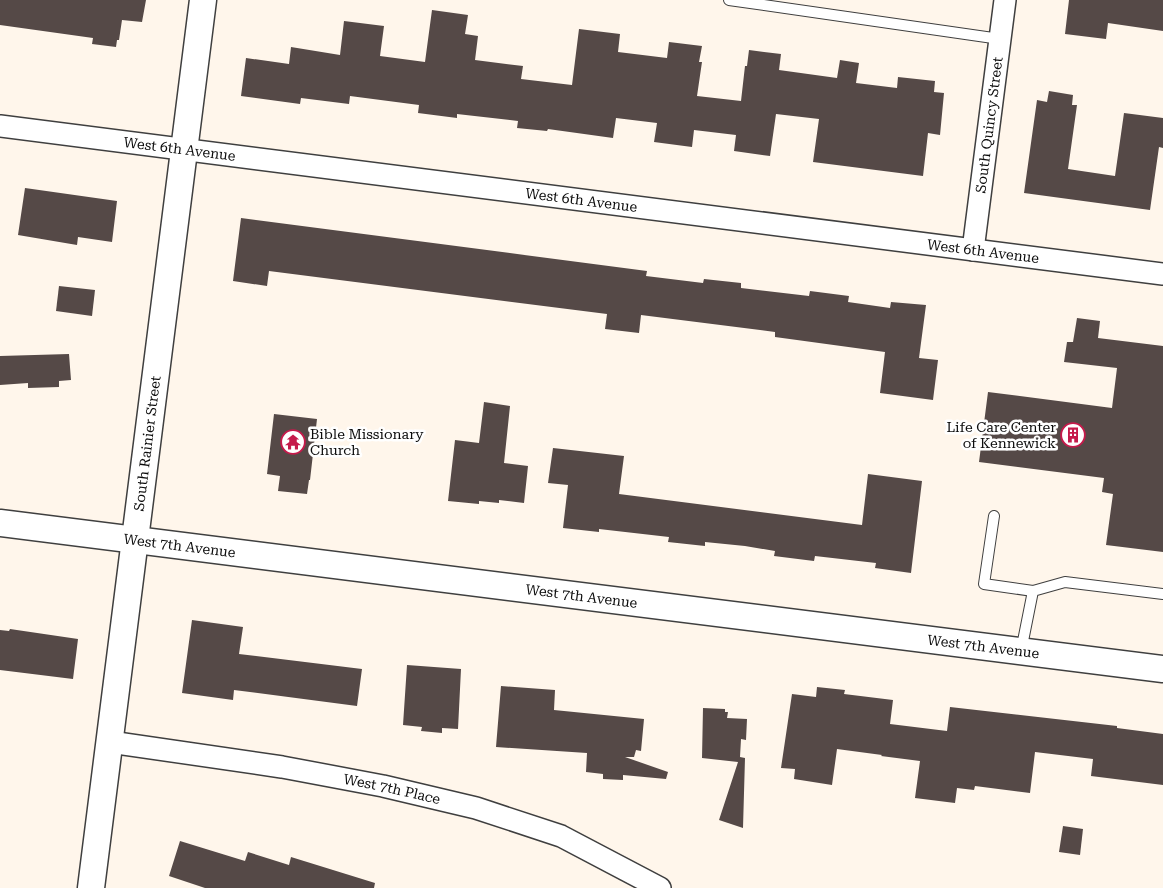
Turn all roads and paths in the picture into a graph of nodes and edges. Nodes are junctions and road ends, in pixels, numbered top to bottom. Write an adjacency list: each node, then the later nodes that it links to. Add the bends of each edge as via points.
1 (203, 0): 6 (street, South Rainier Street)
2 (729, 0): 4 (lane)
3 (1006, 0): 4 (street, South Quincy Street)
4 (1000, 39): 7 (street, South Quincy Street)
5 (0, 126): 6 (street, West 6th Avenue)
6 (184, 150): 7 (street, West 6th Avenue); 11 (street, South Rainier Street)
7 (973, 250): 8 (street, West 6th Avenue)
8 (1163, 274)
9 (994, 516): 12 (lane, via 984,584)
10 (0, 523): 11 (street, West 7th Avenue)
11 (135, 540): 14 (street, West 7th Avenue); 16 (street, South Rainier Street)
12 (1033, 591): 13 (lane, via 1065,582); 14 (lane)
13 (1163, 594)
14 (1021, 651): 15 (street, West 7th Avenue)
15 (1163, 669)
16 (110, 742): 17 (street, South Rainier Street); 18 (street, West 7th Place, via 282,767 476,808 561,836)
17 (91, 888)
18 (660, 888)

